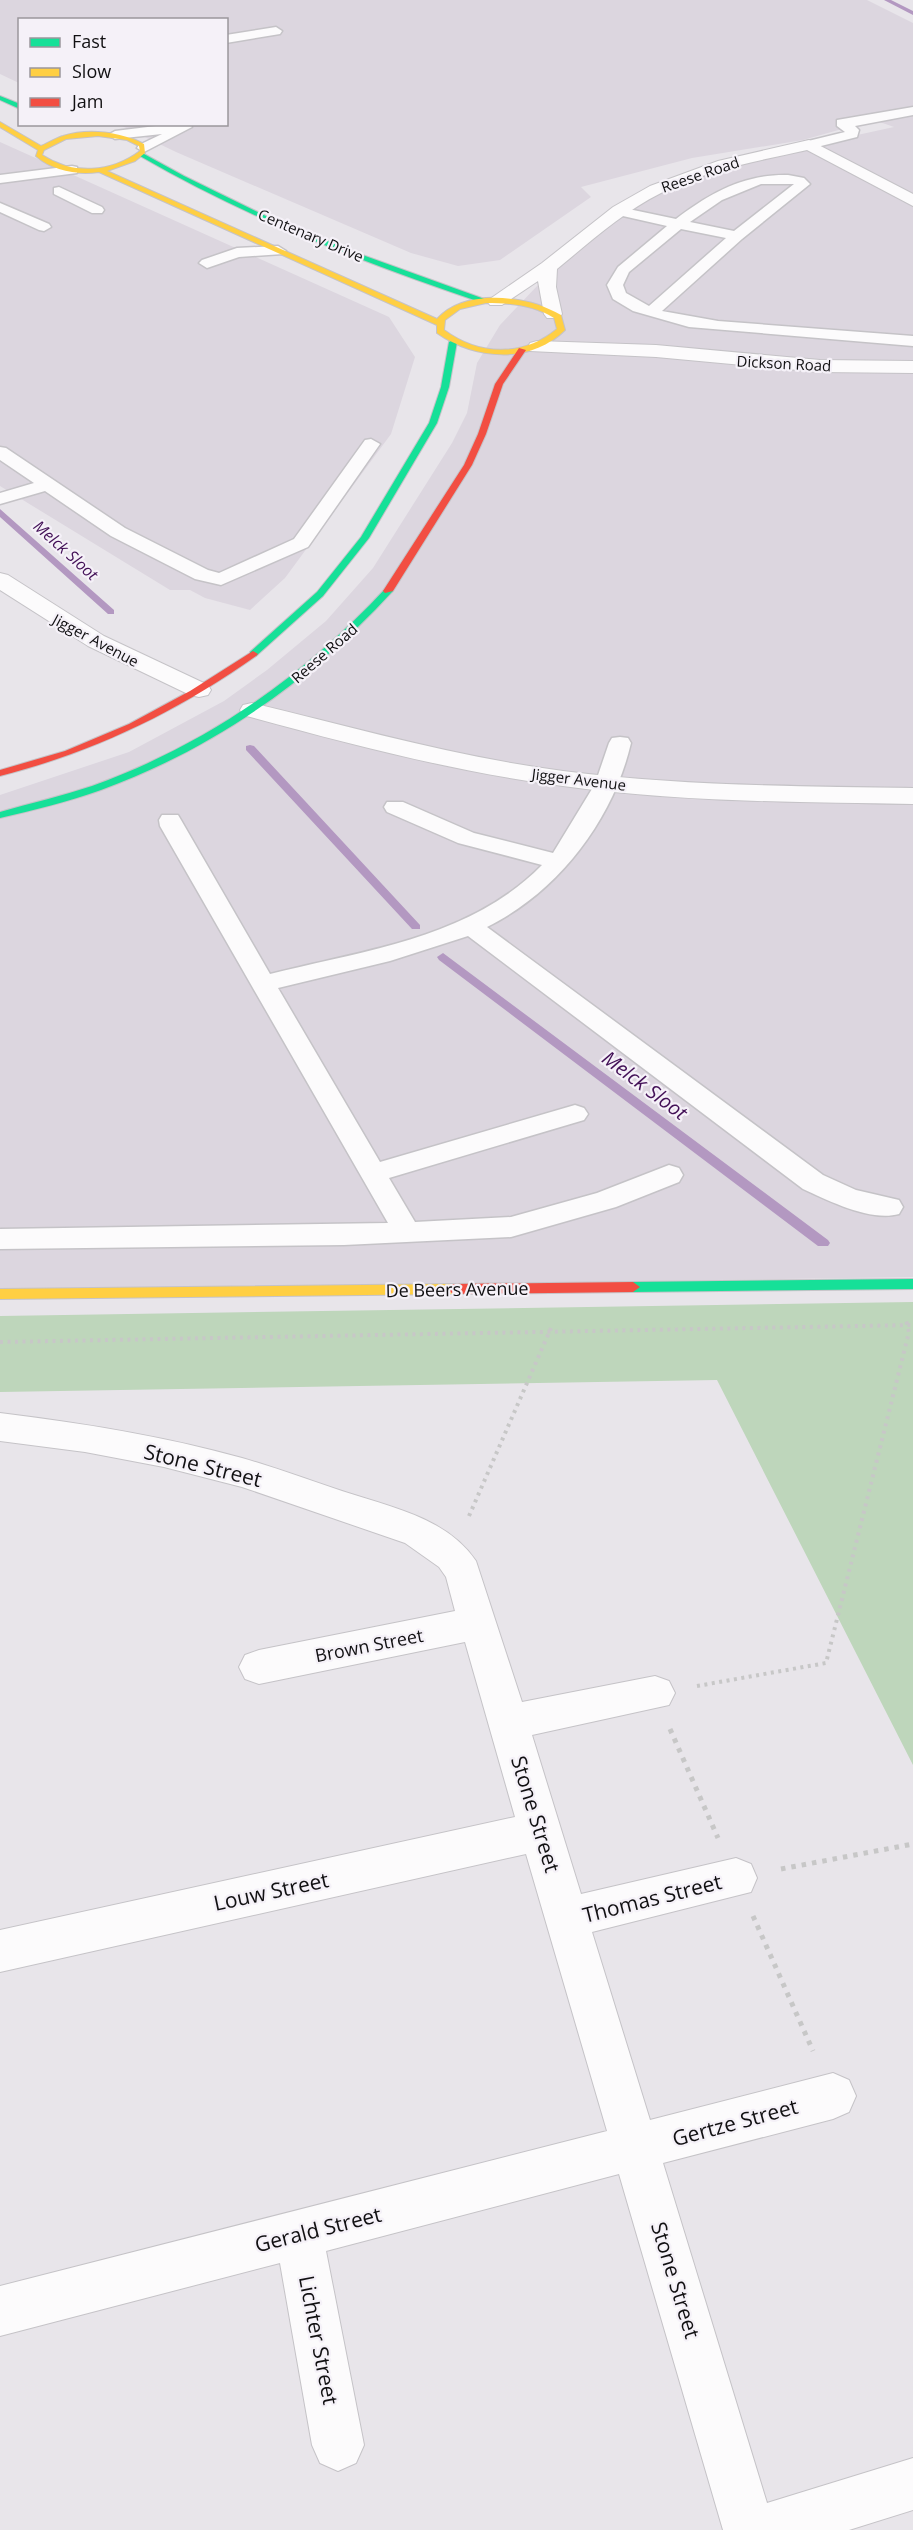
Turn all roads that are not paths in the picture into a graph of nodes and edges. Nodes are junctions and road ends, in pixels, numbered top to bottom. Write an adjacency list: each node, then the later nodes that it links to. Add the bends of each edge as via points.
1 (276, 31): 2 (lane)
2 (228, 39)
3 (0, 98): 4 (street)
4 (18, 106)
5 (913, 111): 10 (lane, Reese Road, via 840,122 852,134)
6 (0, 124): 11 (street)
7 (62, 126): 8 (street)
8 (80, 135): 9 (street); 11 (street, via 53,141)
9 (115, 135): 12 (street, Centenary Drive, via 135,140); 12 (lane, via 185,127)
10 (809, 145): 17 (street); 20 (street, Reese Road, via 682,177)
11 (36, 152): 13 (street, via 47,164)
12 (143, 152): 14 (street, via 126,164); 27 (street, Centenary Drive, via 185,180 289,226 415,277)
13 (72, 170): 14 (street); 15 (lane)
14 (99, 170): 23 (street, Centenary Drive)
15 (0, 179)
16 (59, 191): 19 (lane)
17 (913, 201)
18 (0, 207): 22 (lane)
19 (97, 210)
20 (619, 211): 21 (lane); 26 (street, Reese Road)
21 (680, 224): 24 (lane); 24 (lane, via 715,198 741,186 771,178 803,183); 28 (lane, via 616,280 619,296)
22 (44, 227)
23 (240, 234): 25 (street, Centenary Drive); 25 (lane, via 202,260)
24 (738, 236): 28 (lane)
25 (278, 250): 30 (street, Centenary Drive)
26 (548, 267): 27 (street, Reese Road); 29 (street, via 547,287)
27 (491, 301): 29 (street, via 529,304); 30 (street, via 450,311)
28 (651, 312): 31 (lane, via 735,327)
29 (557, 317): 33 (street, Reese Road, via 561,330 558,335); 34 (street, Dickson Road, via 584,330)
30 (439, 323): 32 (street, via 440,331)
31 (913, 341)
32 (453, 342): 33 (street, via 484,350); 41 (street, via 447,388 428,438 352,556 278,633)
33 (529, 348): 34 (street, Dickson Road); 42 (street, Reese Road, via 501,375 476,448 387,593 303,673)
34 (656, 351): 35 (street, Dickson Road, via 765,363)
35 (913, 367)
36 (370, 444): 38 (lane, via 301,543 221,579 202,575 118,532)
37 (0, 452): 38 (lane)
38 (46, 484): 39 (lane)
39 (0, 499)
40 (0, 580): 41 (street, Jigger Avenue, via 94,642)
41 (199, 690): 44 (street, via 111,738)
42 (252, 710): 45 (street, Jigger Avenue, via 434,757); 48 (street, Reese Road, via 194,744 107,784)
43 (620, 743): 45 (lane)
44 (0, 773)
45 (607, 784): 46 (street, Jigger Avenue); 50 (lane)
46 (913, 796)
47 (395, 807): 50 (lane, via 466,838)
48 (0, 815)
49 (170, 820): 52 (lane)
50 (559, 862): 51 (lane, via 516,901)
51 (472, 927): 52 (lane); 56 (lane, via 813,1182 850,1199)
52 (262, 984): 54 (lane)
53 (575, 1114): 54 (lane)
54 (373, 1173): 57 (lane)
55 (669, 1175): 57 (lane, via 606,1200 511,1227)
56 (889, 1207)
57 (407, 1232): 58 (lane)
58 (0, 1239)
59 (913, 1284): 60 (street, De Beers Avenue)
60 (0, 1294)
61 (0, 1427): 62 (street, Stone Street, via 164,1453 243,1473 418,1532 452,1556 463,1572)
62 (478, 1623): 63 (street, Brown Street); 65 (street, Stone Street)
63 (259, 1667)
64 (655, 1693): 65 (street)
65 (508, 1722): 66 (street, Stone Street)
66 (541, 1832): 68 (street, Stone Street); 69 (street, Louw Street)
67 (736, 1878): 68 (street, Thomas Street)
68 (567, 1918): 71 (street, Stone Street)
69 (0, 1951)
70 (833, 2096): 71 (street, Gertze Street)
71 (636, 2147): 72 (street, Gerald Street); 76 (street, Stone Street)
72 (299, 2234): 73 (street, Gerald Street); 74 (street, Lichter Street)
73 (0, 2311)
74 (338, 2445)
75 (913, 2484): 77 (street)
76 (749, 2530)
77 (766, 2530)

